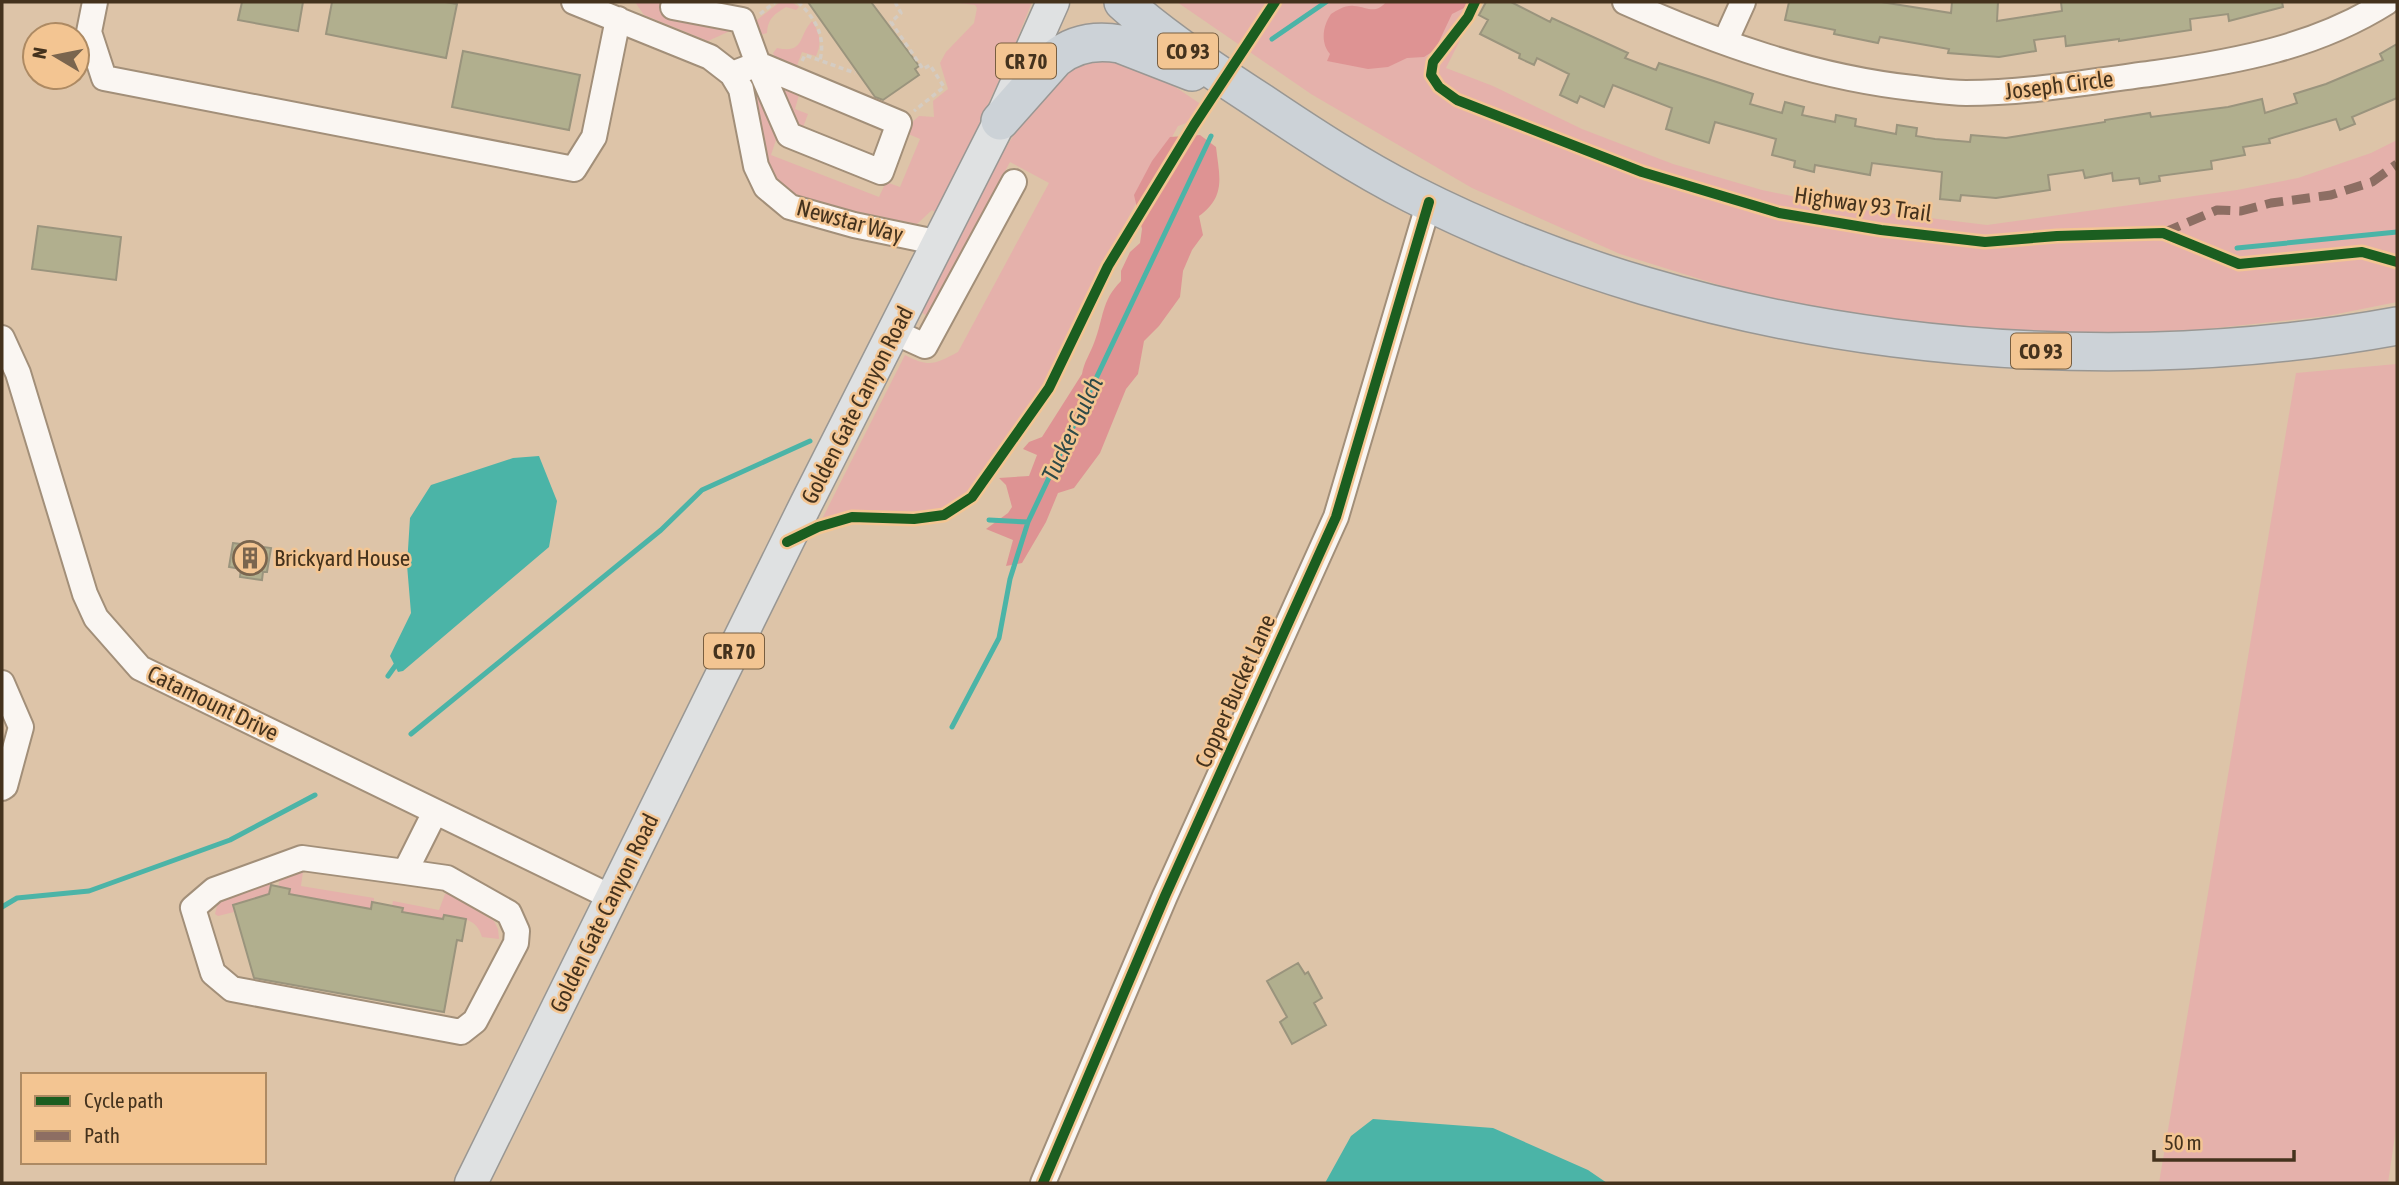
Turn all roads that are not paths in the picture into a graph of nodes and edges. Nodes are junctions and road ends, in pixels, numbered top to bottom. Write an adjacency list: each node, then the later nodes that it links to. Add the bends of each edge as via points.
1 (95, 2): 9 (street, via 89,32 104,78 573,169 594,137)
2 (574, 2): 9 (street)
3 (1053, 2): 14 (main road, Golden Gate Canyon Road / CR 70)
4 (1123, 2): 13 (highway, CO 93)
5 (1625, 2): 10 (street, Joseph Circle)
6 (1743, 2): 10 (street)
7 (2387, 2): 10 (street, Joseph Circle, via 2310,40 2232,62 2020,91 1963,93 1880,85 1805,69)
8 (673, 7): 11 (street, via 742,20)
9 (615, 12): 12 (street, via 710,57)
10 (1725, 42)
11 (758, 65): 11 (street, via 899,123 881,172 789,135); 12 (street)
12 (732, 74): 17 (street, Newstar Way, via 741,89 756,166 766,187 790,207)
13 (1255, 98): 14 (highway, via 1134,47 1096,42 1062,53); 16 (highway, CO 93, via 1352,162)
14 (1000, 121): 17 (main road, Golden Gate Canyon Road / CR 70)
15 (1014, 182): 19 (street, via 925,346)
16 (1429, 202): 18 (highway, CO 93, via 1516,240 1626,279 1687,298 1834,330 1983,348 2185,352); 27 (street, Copper Bucket Lane, via 1336,517 1165,896)
17 (940, 243): 19 (main road, Golden Gate Canyon Road / CR 70)
18 (2397, 326)
19 (894, 332): 25 (main road, Golden Gate Canyon Road / CR 70)
20 (2, 338): 23 (street, Catamount Drive, via 18,373 85,594 96,618 140,668)
21 (2, 683): 22 (street, via 21,727)
22 (2, 788)
23 (435, 812): 24 (street); 25 (street, Catamount Drive)
24 (405, 872): 24 (street, via 302,859 214,890 193,908 213,973 232,989 461,1032 475,1021 516,943 517,931 509,913 447,878)
25 (611, 897): 26 (main road, Golden Gate Canyon Road / CR 70)
26 (471, 1183)
27 (1043, 1183)

